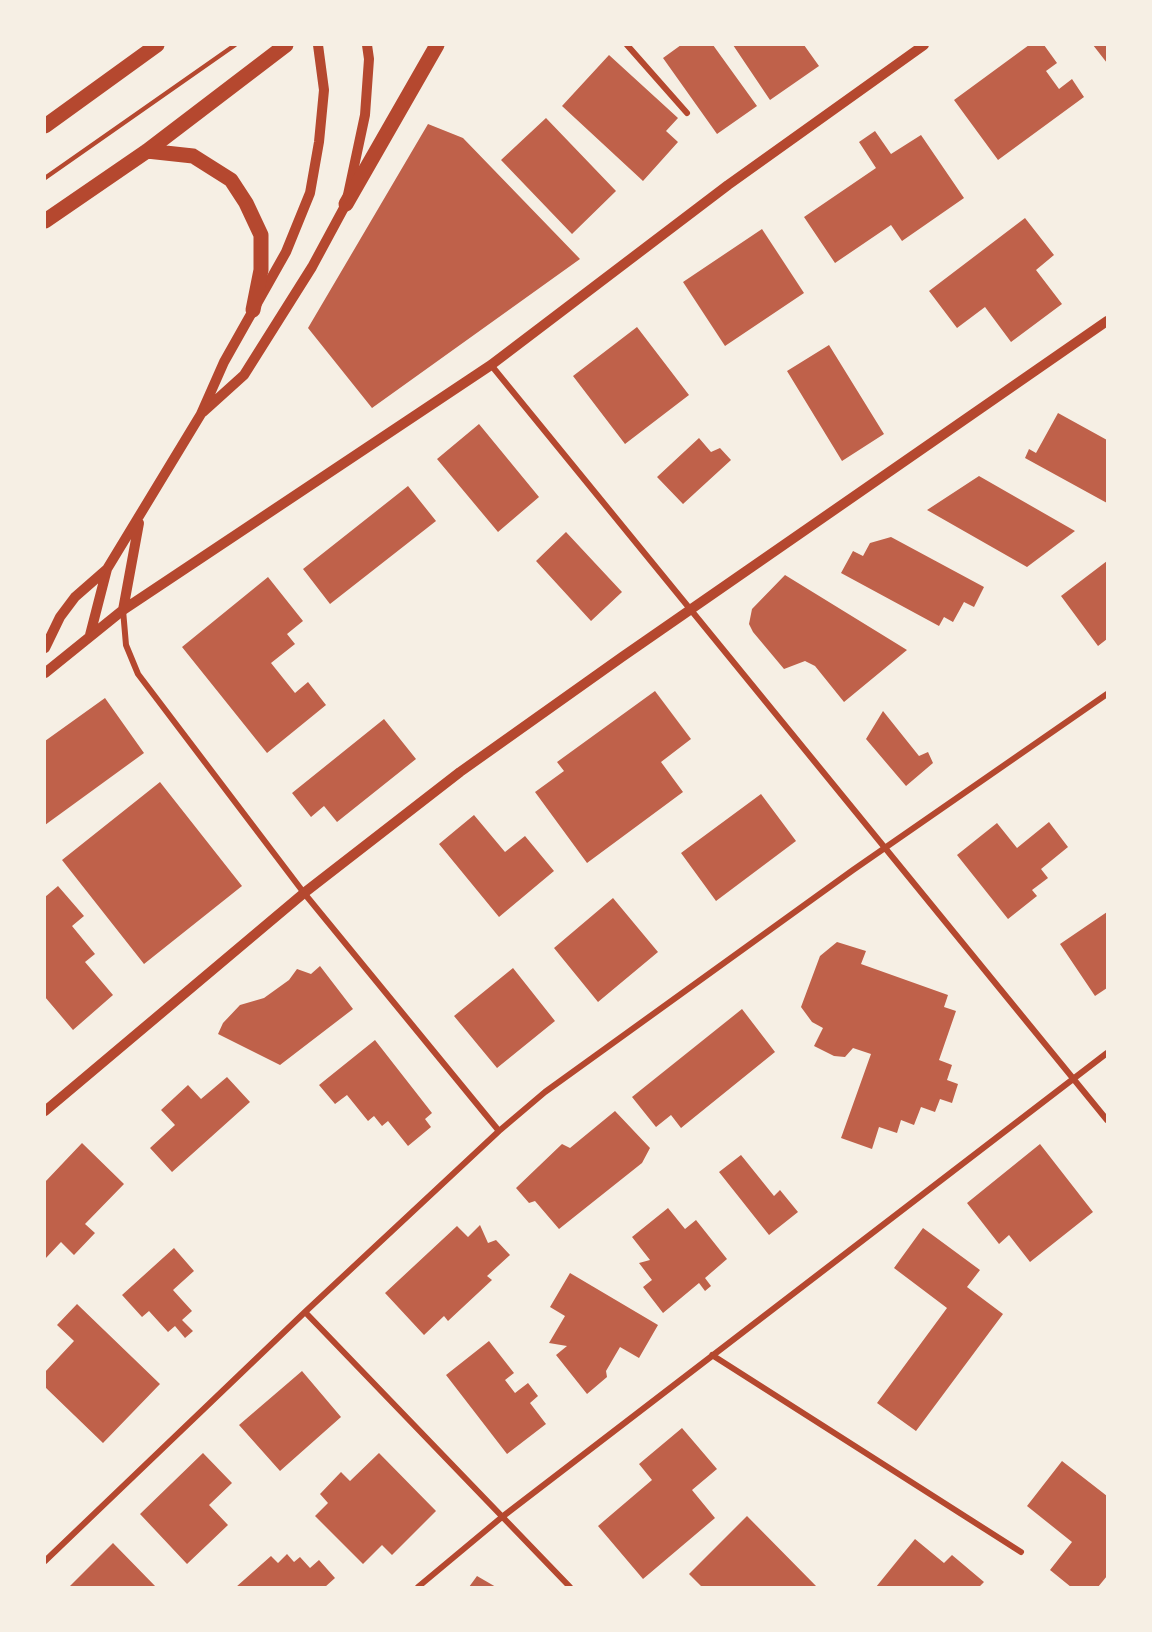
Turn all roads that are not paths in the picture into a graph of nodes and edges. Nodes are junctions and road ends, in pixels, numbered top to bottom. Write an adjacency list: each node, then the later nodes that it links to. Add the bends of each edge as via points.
1 (157, 45): 10 (main road)
2 (235, 45): 12 (lane)
3 (286, 45): 11 (main road)
4 (318, 45): 15 (street, via 324,90 320,142 309,193 286,252)
5 (367, 45): 13 (street, via 365,115)
6 (437, 45): 13 (main road)
7 (627, 45): 9 (street)
8 (924, 45): 17 (street, via 728,185)
9 (687, 113)
10 (45, 126)
11 (147, 151): 14 (main road); 15 (main road, via 193,156 231,180 261,235 261,270)
12 (45, 177)
13 (346, 204): 18 (street, via 312,267 244,375)
14 (45, 221)
15 (253, 310): 18 (street)
16 (1107, 321): 22 (street)
17 (491, 366): 21 (street); 22 (street)
18 (201, 414): 19 (street)
19 (141, 517): 20 (street); 21 (street)
20 (107, 569): 23 (street); 24 (street, via 75,597)
21 (123, 610): 23 (street); 28 (street, via 126,645 138,674)
22 (690, 612): 27 (street); 28 (street, via 470,765)
23 (90, 635): 25 (street)
24 (45, 648)
25 (45, 673)
26 (1107, 694): 27 (street)
27 (885, 848): 30 (street); 33 (street, via 545,1092)
28 (304, 893): 31 (street); 33 (street)
29 (1107, 1053): 30 (street)
30 (1073, 1077): 32 (street); 35 (street)
31 (45, 1111)
32 (1107, 1120)
33 (499, 1131): 34 (street)
34 (305, 1312): 36 (street); 38 (street)
35 (712, 1355): 36 (street); 37 (street)
36 (502, 1518): 39 (street); 40 (street)
37 (1021, 1552)
38 (45, 1561)
39 (418, 1587)
40 (570, 1587)

